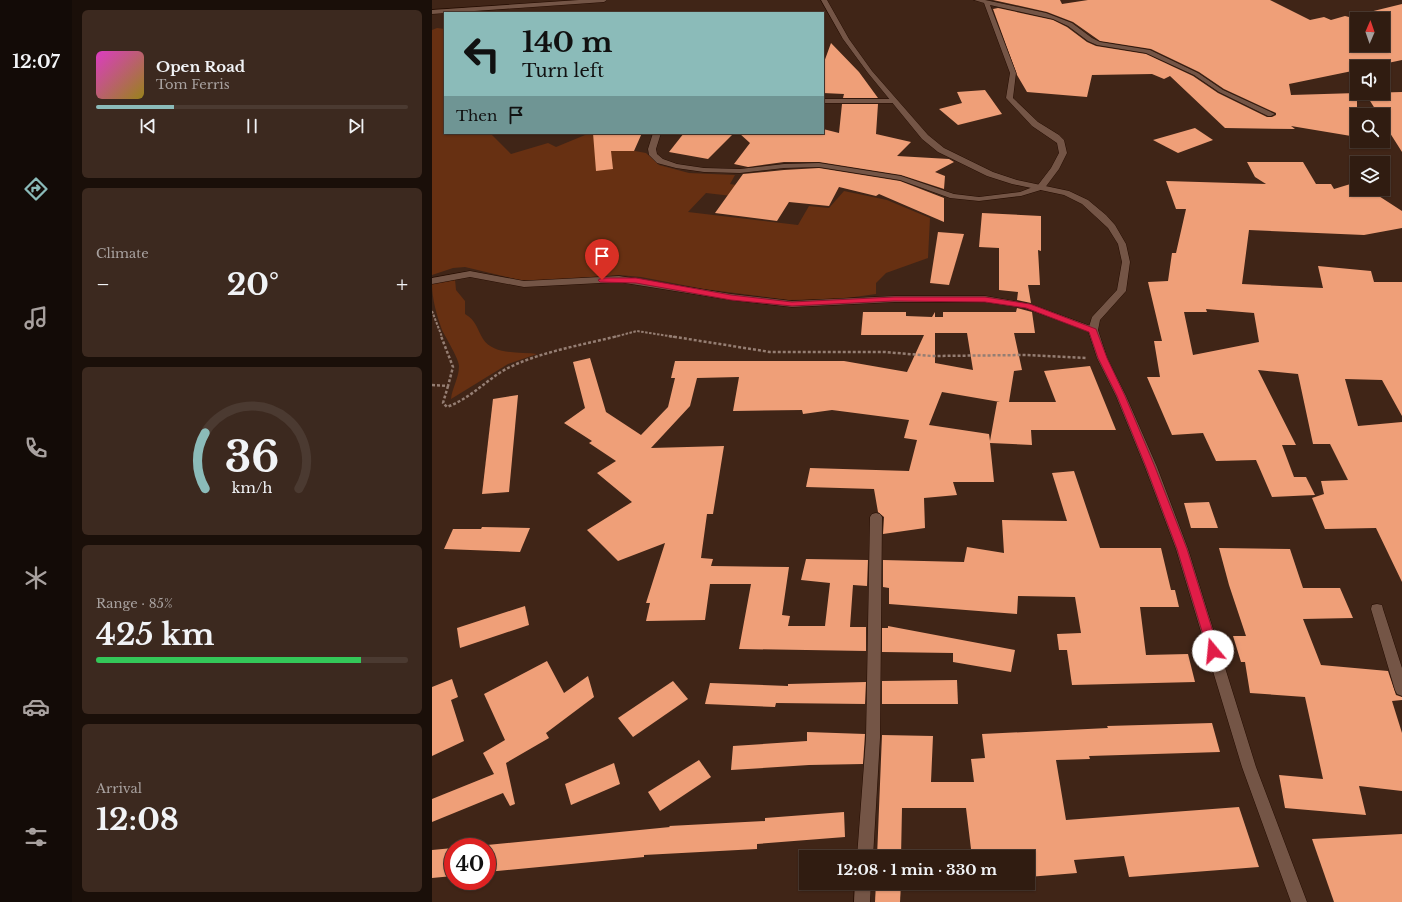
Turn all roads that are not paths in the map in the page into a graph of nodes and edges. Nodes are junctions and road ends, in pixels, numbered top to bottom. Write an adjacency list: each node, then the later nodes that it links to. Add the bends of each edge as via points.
1 (604, 0): 5 (street)
2 (824, 0): 7 (street, via 846,39)
3 (977, 0): 4 (street)
4 (986, 2): 8 (street, via 1052,17 1067,23 1092,42 1148,51 1196,74 1221,91); 10 (street, via 1013,73 1009,98 1036,124 1061,142 1064,153)
5 (432, 12)
6 (824, 101): 7 (street)
7 (894, 101): 10 (street, via 925,138 941,150 990,174)
8 (1271, 114)
9 (656, 134): 10 (street, via 653,155 660,161 690,169 740,171 819,165 901,178 953,196 979,199 1021,194)
10 (1042, 187): 12 (street, via 1066,193 1085,202 1112,227 1122,244 1126,262 1121,292 1095,319)
11 (432, 281): 12 (street, via 470,274 524,284 619,279 792,304 894,299 985,299 1028,306)
12 (1093, 330): 19 (street, via 1102,358 1151,467 1182,549 1249,767)
13 (876, 517): 16 (street, via 873,738)
14 (1377, 609): 15 (street)
15 (1402, 690)
16 (865, 850)
17 (863, 890): 18 (street)
18 (862, 902)
19 (1299, 902)

